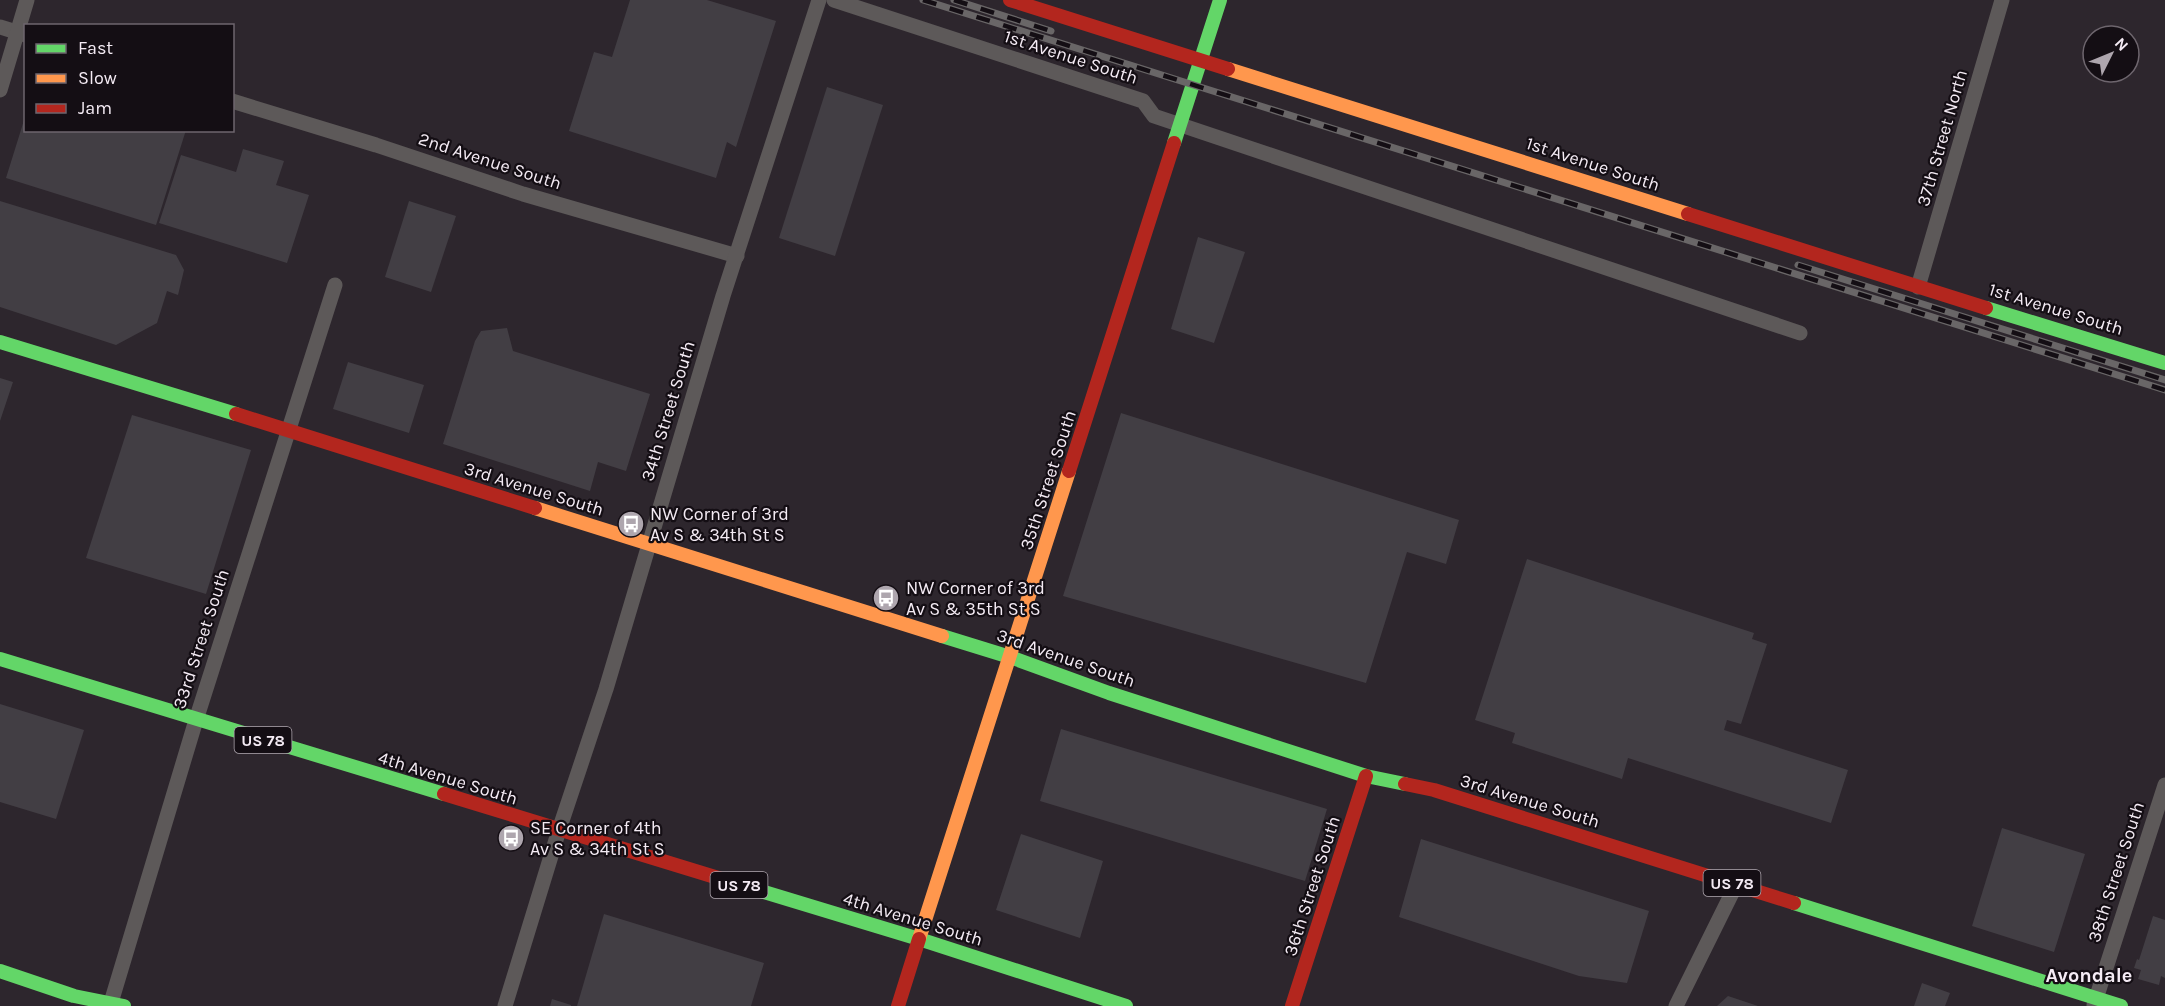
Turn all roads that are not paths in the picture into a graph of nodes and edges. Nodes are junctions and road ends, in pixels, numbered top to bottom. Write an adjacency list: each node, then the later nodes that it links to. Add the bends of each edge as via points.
1 (27, 0): 8 (street)
2 (819, 0): 11 (street, 34th Street South)
3 (834, 0): 14 (street, 1st Avenue South, via 1143,101 1154,116)
4 (1010, 0): 13 (main road, 1st Avenue South)
5 (1220, 0): 19 (main road, 35th Street South)
6 (2002, 0): 13 (street, 37th Street North)
7 (0, 27): 8 (street)
8 (21, 34): 9 (street)
9 (0, 90)
10 (234, 103): 11 (street, 2nd Avenue South, via 523,194)
11 (737, 256): 18 (street, 34th Street South)
12 (335, 285): 17 (street, 33rd Street South)
13 (1918, 287): 16 (main road, 1st Avenue South)
14 (1800, 333)
15 (0, 342): 17 (main road, 3rd Avenue South / US 78)
16 (2165, 363)
17 (288, 432): 18 (main road, 3rd Avenue South / US 78); 21 (street, 33rd Street South)
18 (648, 544): 19 (main road, 3rd Avenue South / US 78); 24 (street, 34th Street South)
19 (1010, 657): 22 (main road, 3rd Avenue South / US 78); 26 (main road, 35th Street South)
20 (0, 659): 21 (main road, 4th Avenue South / US 78)
21 (196, 720): 24 (main road, 4th Avenue South / US 78); 29 (street, 33rd Street South)
22 (1366, 776): 25 (main road, 3rd Avenue South / US 78, via 1434,790); 33 (main road, 36th Street South)
23 (2165, 785): 28 (street, 38th Street South)
24 (559, 830): 26 (main road, 4th Avenue South / US 78); 30 (street, 34th Street South)
25 (1736, 885): 28 (main road, 3rd Avenue South / US 78); 34 (street)
26 (919, 939): 31 (main road, 35th Street South); 32 (main road, 4th Avenue South / US 78)
27 (0, 971): 29 (main road)
28 (2094, 1002): 35 (main road, 3rd Avenue South / US 78)
29 (115, 1005)
30 (505, 1006)
31 (898, 1006)
32 (1126, 1006)
33 (1292, 1006)
34 (1676, 1006)
35 (2121, 1006)

